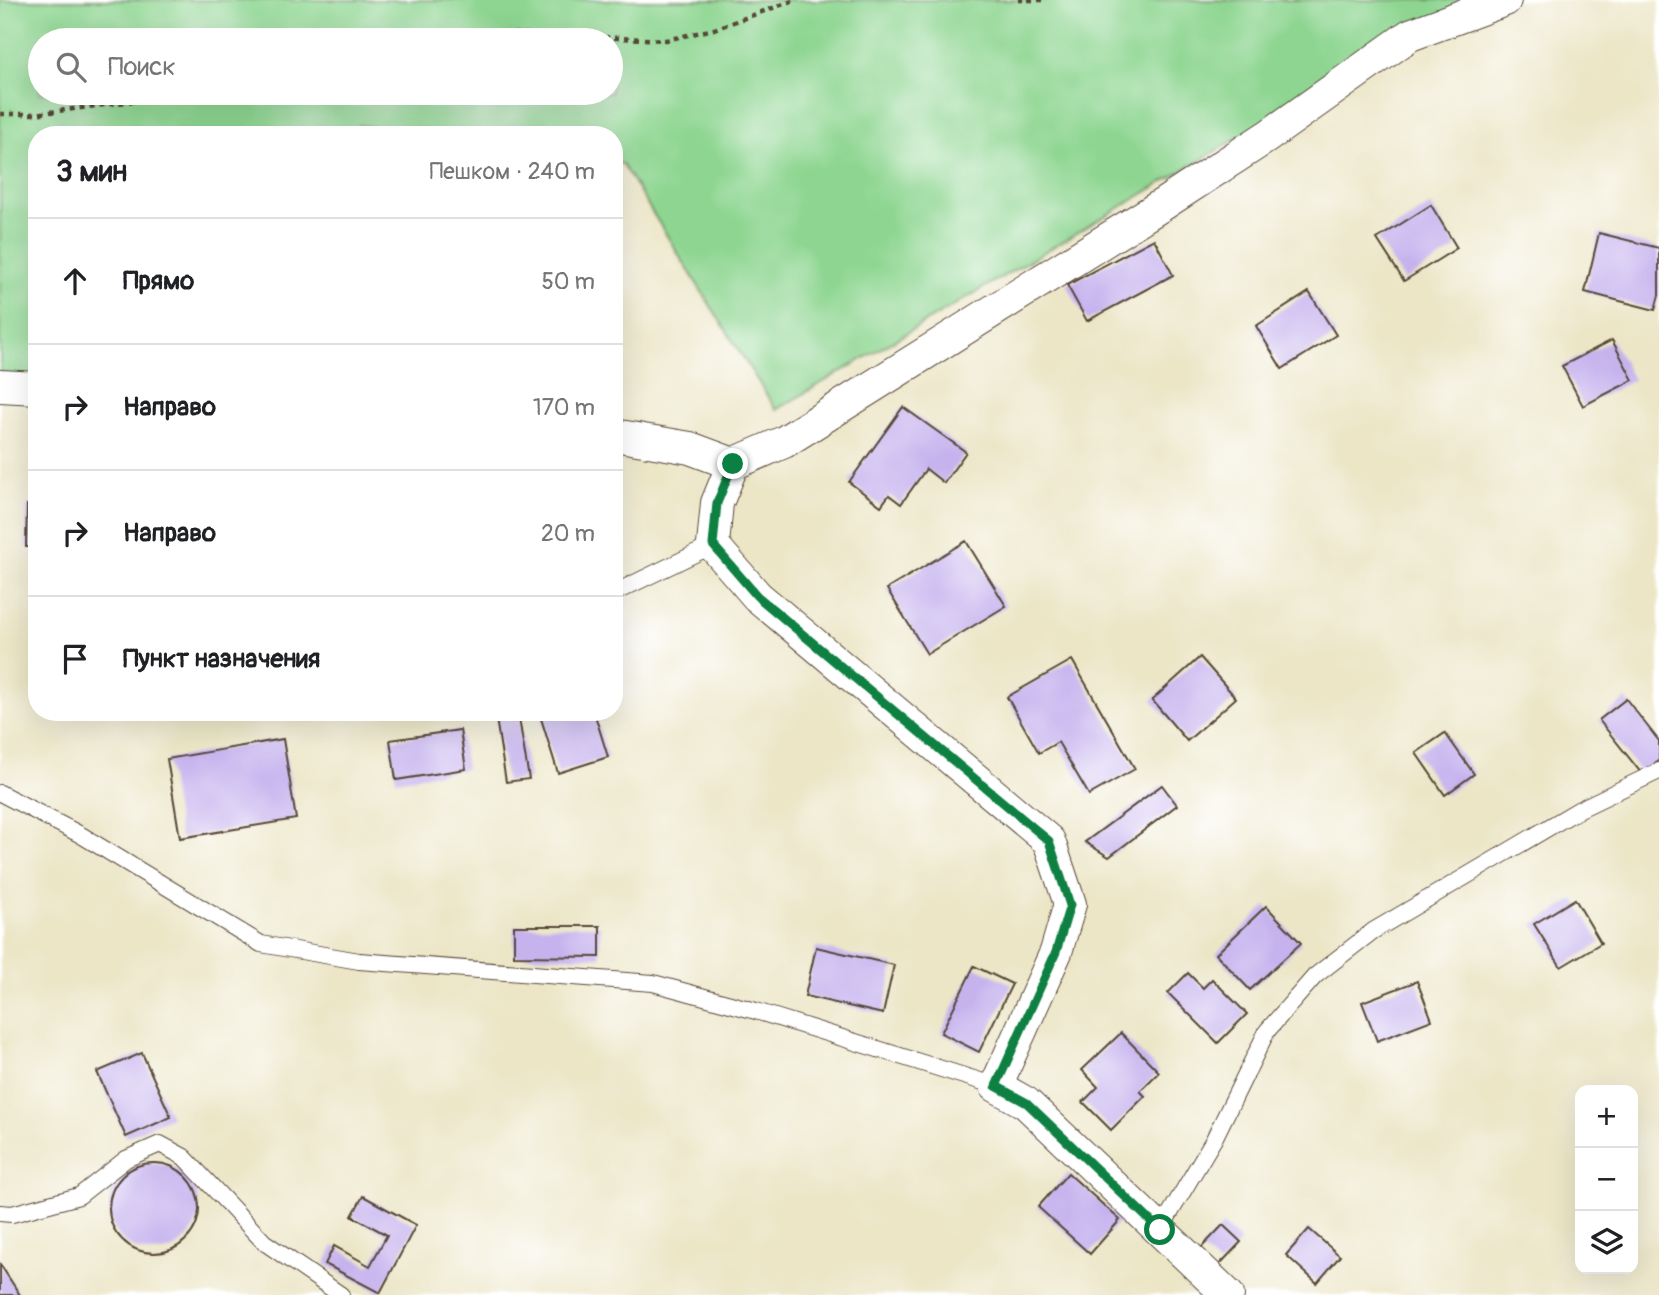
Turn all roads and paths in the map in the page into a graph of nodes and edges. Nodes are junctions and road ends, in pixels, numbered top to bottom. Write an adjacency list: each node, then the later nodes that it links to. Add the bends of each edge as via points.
1 (795, 0): 5 (path, via 714,29 666,40)
2 (1018, 0): 3 (path)
3 (1042, 0)
4 (1505, 0): 11 (street, via 1410,36 1165,203 783,442)
5 (623, 38)
6 (103, 105): 7 (path)
7 (0, 114)
8 (0, 386): 9 (street)
9 (28, 388)
10 (623, 437): 11 (street, via 691,448)
11 (733, 464): 12 (street, via 717,503)
12 (713, 545): 13 (lane); 16 (street, via 757,596 1049,841 1070,905 1056,952)
13 (623, 589)
14 (1659, 771): 18 (lane, via 1580,809 1373,931 1315,976 1267,1031 1214,1139)
15 (0, 793): 16 (lane, via 81,835 261,944 359,961 653,983)
16 (996, 1086): 18 (street, via 1027,1103)
17 (0, 1213): 19 (lane, via 12,1214 79,1196 126,1159 160,1144 184,1157 264,1242)
18 (1160, 1230): 20 (street)
19 (341, 1295)
20 (1228, 1295)

